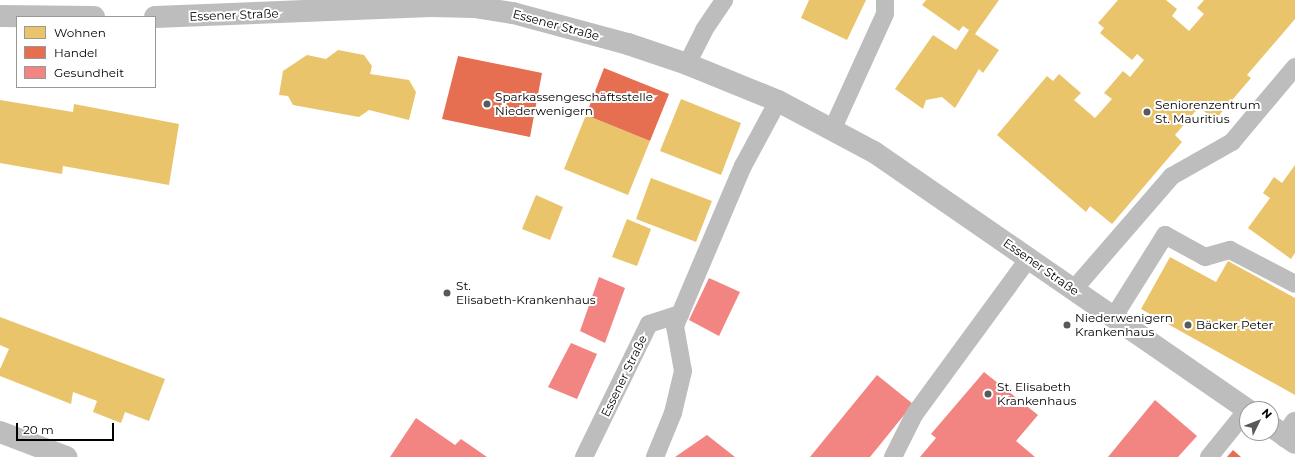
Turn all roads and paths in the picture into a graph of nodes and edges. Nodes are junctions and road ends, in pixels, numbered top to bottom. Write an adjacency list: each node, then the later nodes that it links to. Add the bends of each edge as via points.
1 (724, 0): 7 (lane, via 704,30)
2 (885, 0): 10 (lane, via 885,14)
3 (381, 4): 6 (street, Essener Straße); 7 (street, Essener Straße, via 494,9 628,44)
4 (0, 16): 5 (street)
5 (16, 16)
6 (156, 17)
7 (687, 64): 9 (street, Essener Straße)
8 (1295, 67): 13 (lane, via 1232,142 1172,176)
9 (778, 101): 10 (street, Essener Straße); 14 (lane, via 743,166)
10 (833, 128): 11 (street, Essener Straße, via 874,152)
11 (1029, 258): 13 (street, Essener Straße); 22 (lane, via 914,415)
12 (1295, 284): 15 (lane, via 1230,250 1206,257 1165,236)
13 (1074, 289): 15 (street, Essener Straße)
14 (680, 314): 20 (lane, Essener Straße, via 649,324); 21 (lane, via 675,326 684,371 673,413)
15 (1113, 318): 16 (street, Essener Straße)
16 (1239, 404)
17 (1239, 419): 23 (lane)
18 (0, 432): 19 (street)
19 (66, 457)
20 (584, 457)
21 (655, 457)
22 (893, 457)
23 (1209, 457)

